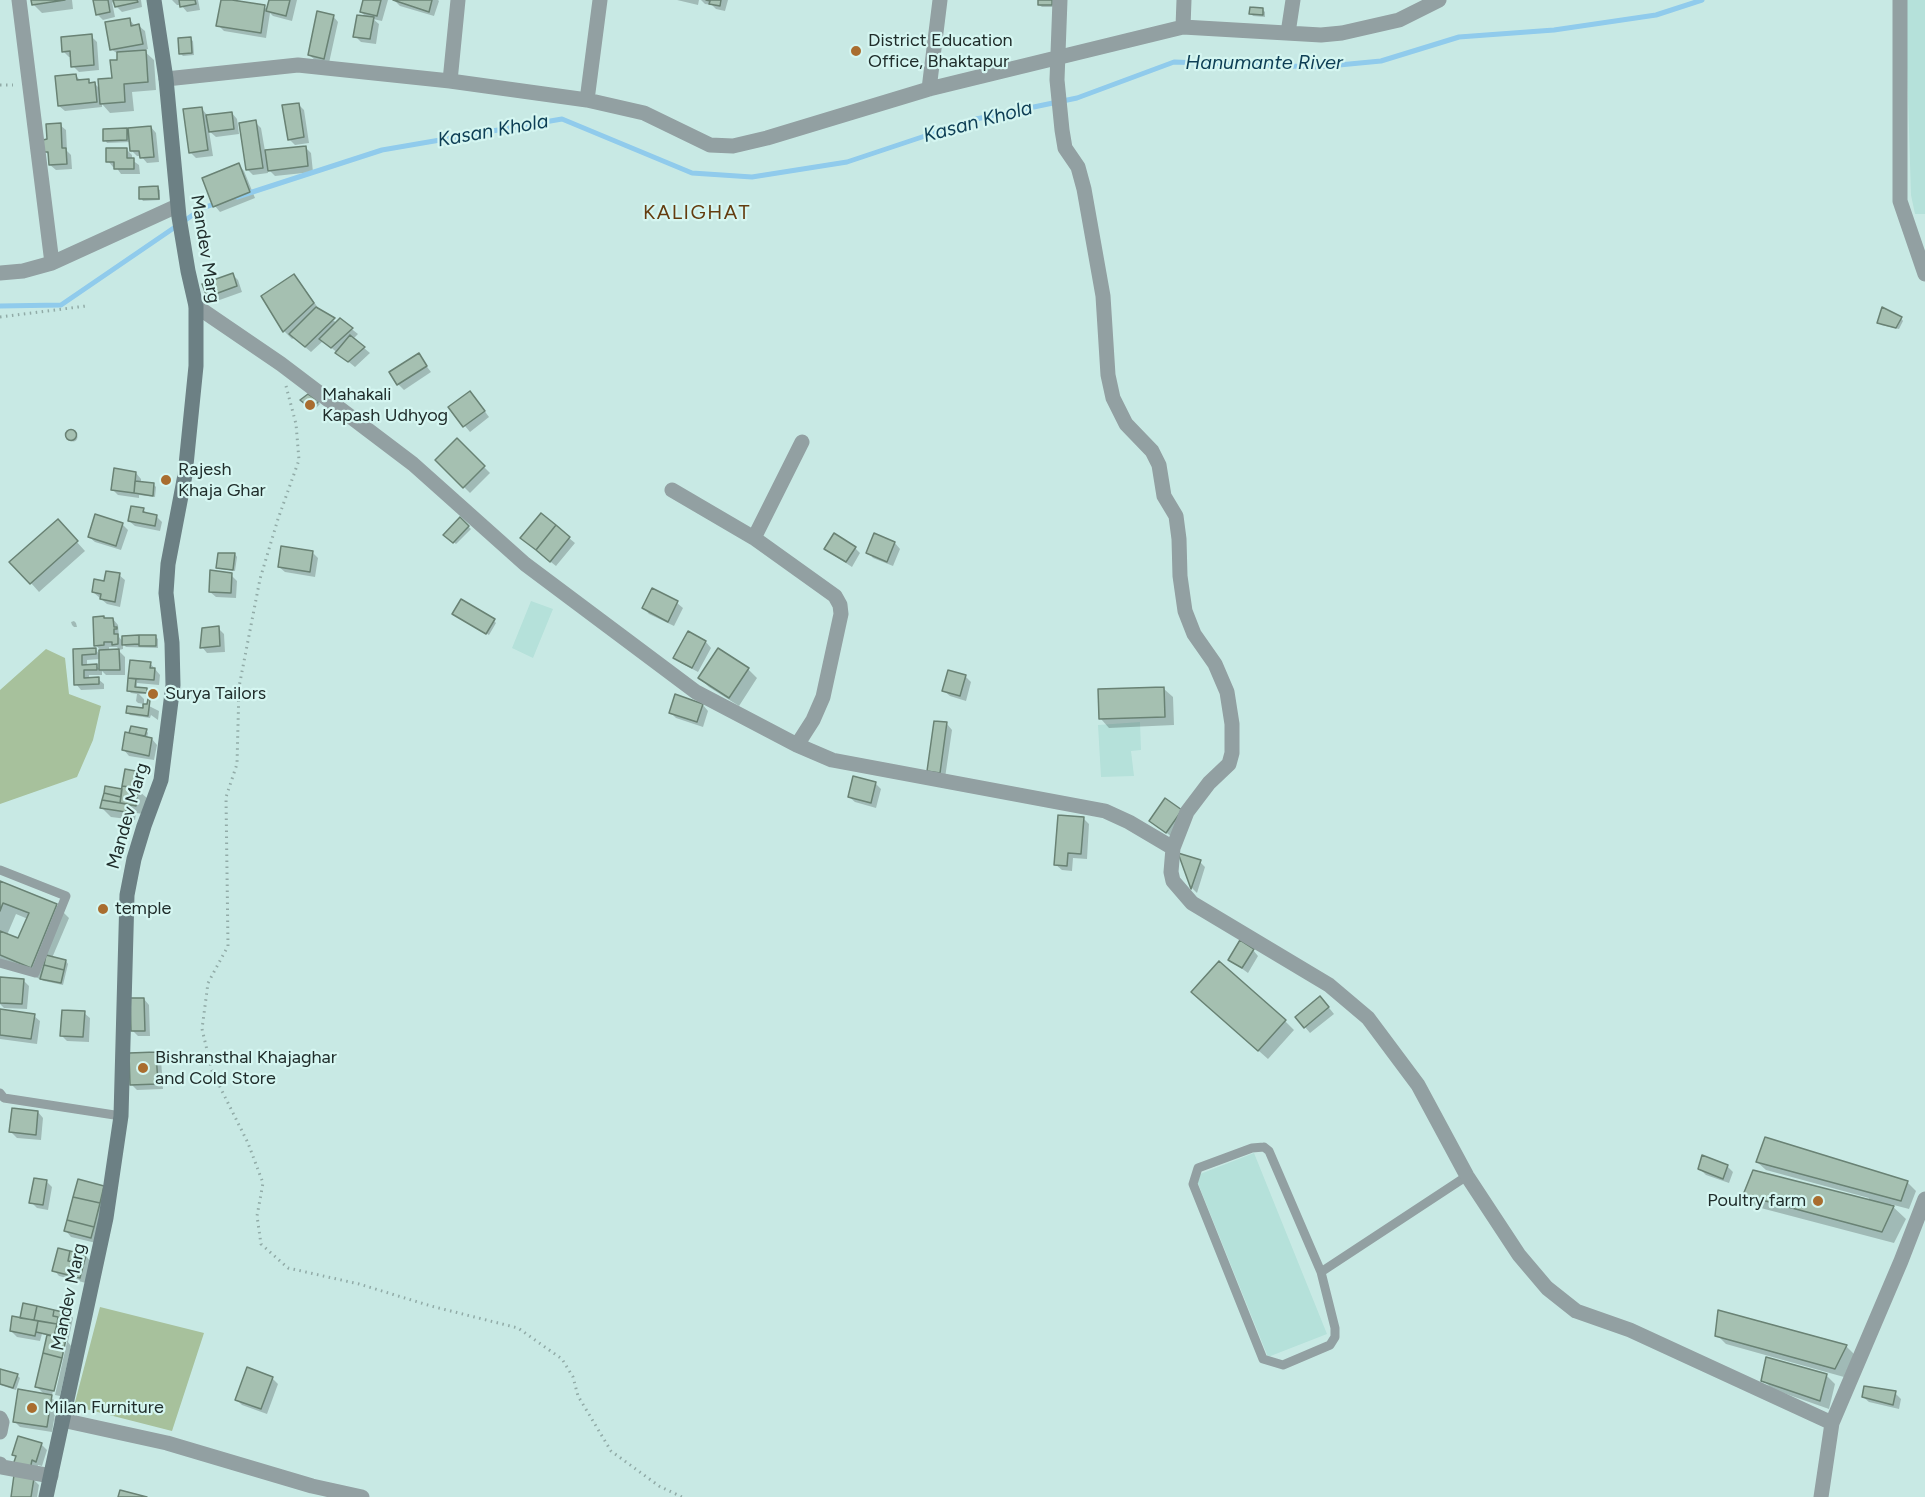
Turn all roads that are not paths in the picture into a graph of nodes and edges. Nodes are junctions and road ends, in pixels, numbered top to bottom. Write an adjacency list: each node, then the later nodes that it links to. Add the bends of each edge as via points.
1 (19, 0): 19 (street)
2 (154, 0): 14 (main road, Mandev Marg)
3 (458, 0): 15 (street)
4 (600, 0): 17 (street)
5 (940, 0): 16 (street)
6 (1060, 0): 13 (street)
7 (1184, 0): 11 (street)
8 (1293, 0): 12 (street)
9 (1439, 0): 12 (street, via 1399,20 1342,33)
10 (1900, 0): 21 (street, via 1900,201)
11 (1183, 27): 12 (street); 13 (street)
12 (1288, 33)
13 (1058, 58): 16 (street); 27 (street, via 1065,148 1078,167 1084,189 1103,296 1113,398 1126,424 1152,450 1160,465 1164,496 1176,516 1185,611 1227,692 1232,724 1229,764 1187,812)
14 (166, 79): 15 (street, via 298,65); 18 (main road, Mandev Marg)
15 (450, 81): 17 (street)
16 (929, 89): 17 (street, via 733,146 710,145 644,113)
17 (587, 100)
18 (178, 211): 19 (street); 22 (main road, Mandev Marg)
19 (52, 263): 20 (street)
20 (0, 273)
21 (1925, 274)
22 (196, 306): 26 (street, via 281,364 413,464 525,564 696,692); 31 (main road, Mandev Marg, via 196,366 185,475 166,593 172,643 170,715 161,780 140,837 127,895)
23 (802, 442): 25 (street)
24 (672, 490): 25 (street)
25 (754, 538): 26 (street, via 835,596 840,605 823,697)
26 (797, 745): 27 (street, via 832,760 1105,811)
27 (1173, 848): 32 (street, via 1173,881 1192,903 1329,985 1368,1018 1418,1085)
28 (0, 870): 29 (lane, via 66,896 35,973)
29 (0, 963)
30 (0, 1093): 31 (lane, via 4,1098)
31 (121, 1116): 36 (main road, Mandev Marg, via 106,1218)
32 (1467, 1176): 34 (lane); 37 (street, via 1519,1255 1546,1288 1576,1311 1630,1330)
33 (1925, 1199): 37 (street)
34 (1320, 1272): 34 (lane, via 1269,1151 1264,1147 1252,1148 1198,1168 1193,1184 1263,1359 1283,1365 1330,1345 1335,1328)
35 (0, 1418): 38 (street)
36 (62, 1420): 40 (main road, Mandev Marg); 42 (street, via 167,1443)
37 (1832, 1423): 43 (street)
38 (0, 1432)
39 (0, 1464): 40 (street)
40 (51, 1476): 41 (main road, Mandev Marg)
41 (46, 1497)
42 (362, 1497)
43 (1821, 1497)

